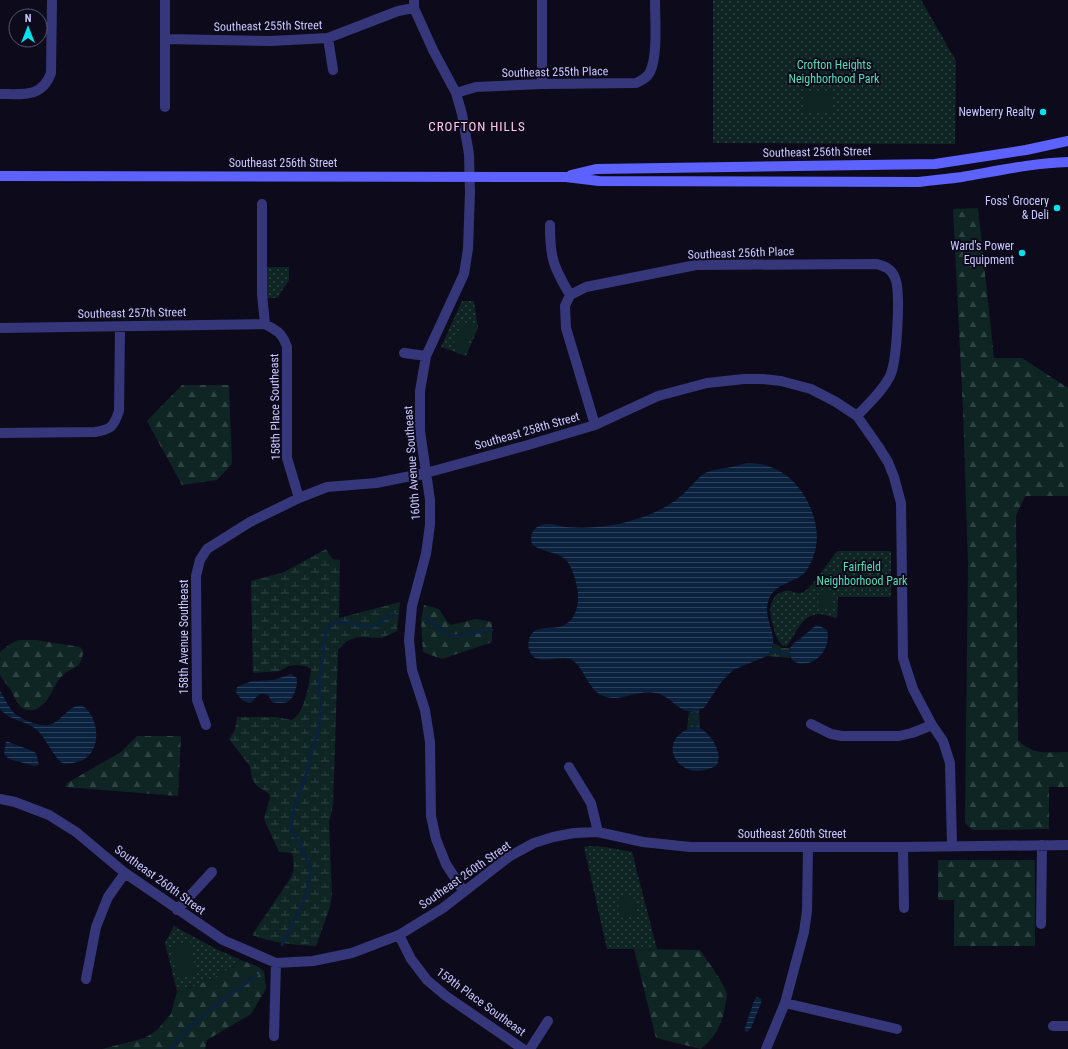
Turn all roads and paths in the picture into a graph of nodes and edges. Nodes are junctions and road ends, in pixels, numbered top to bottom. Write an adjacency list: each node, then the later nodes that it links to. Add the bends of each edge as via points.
1 (52, 0): 11 (street, via 51,73 48,81 38,91 28,94)
2 (165, 0): 7 (street)
3 (542, 0): 9 (street)
4 (655, 0): 9 (street, Southeast 255th Place, via 655,50 651,71 644,80 636,83)
5 (414, 4): 6 (street, Southeast 255th Street); 10 (street, 160th Avenue Southeast, via 433,50)
6 (328, 38): 7 (street, Southeast 255th Street, via 271,41); 8 (street)
7 (165, 39): 12 (street)
8 (333, 70)
9 (542, 84): 10 (street, Southeast 255th Place, via 476,87)
10 (456, 93): 16 (street, 160th Avenue Southeast, via 469,154)
11 (0, 94)
12 (164, 107)
13 (1068, 141): 17 (main road, Southeast 256th Street, via 935,164 596,169)
14 (1068, 162): 17 (main road, Southeast 256th Street, via 1041,163 919,182 599,181)
15 (0, 176): 16 (main road, Southeast 256th Street)
16 (469, 177): 17 (main road, Southeast 256th Street); 25 (street, 160th Avenue Southeast, via 468,249 464,274)
17 (566, 177)
18 (262, 204): 21 (street, via 262,294)
19 (550, 225): 20 (street, via 554,266)
20 (570, 295): 26 (street, Southeast 256th Place, via 586,287 696,265 884,266 895,276 898,289 895,358 891,374 880,392); 27 (street, via 565,306 566,328)
21 (265, 324): 22 (street, Southeast 257th Street); 30 (street, 158th Place Southeast, via 279,332 287,347 287,458)
22 (120, 327): 23 (street, Southeast 257th Street); 28 (street, via 119,411 112,426 95,432)
23 (0, 328)
24 (404, 353): 25 (street)
25 (426, 356): 29 (street, 160th Avenue Southeast, via 420,391 420,423)
26 (857, 416): 27 (street, Southeast 258th Street, via 811,389 781,381 744,379 680,389 658,396); 34 (street, via 888,462 901,503 903,658 913,689)
27 (594, 425): 29 (street, Southeast 258th Street, via 535,444)
28 (0, 433)
29 (426, 473): 30 (street, Southeast 258th Street, via 376,483 326,487); 45 (street, 160th Avenue Southeast, via 430,525 426,554 412,606 409,640 412,670 425,710 430,742 431,816 436,839 446,864)
30 (298, 498): 31 (street, Southeast 258th Street, via 250,522)
31 (207, 549): 33 (street, 158th Avenue Southeast, via 200,560 196,576 197,700)
32 (811, 724): 34 (street, via 831,734 842,736 899,736 912,734)
33 (206, 725)
34 (932, 725): 38 (street, via 943,741 950,763)
35 (569, 767): 37 (street, via 591,803)
36 (0, 799): 44 (street, Southeast 260th Street, via 49,815 76,832)
37 (598, 832): 42 (street, Southeast 260th Street, via 643,842 690,846); 45 (street, Southeast 260th Street, via 574,833 534,843 510,856)
38 (952, 845): 39 (street, Southeast 260th Street); 41 (street, Southeast 260th Street)
39 (1042, 845): 40 (street, Southeast 260th Street); 48 (street)
40 (1068, 845)
41 (903, 846): 42 (street, Southeast 260th Street); 46 (street)
42 (808, 847): 52 (street, via 804,932)
43 (212, 872): 47 (street)
44 (125, 873): 47 (street, Southeast 260th Street); 51 (street, via 108,897 96,927)
45 (464, 892): 49 (street, Southeast 260th Street)
46 (904, 908)
47 (178, 910): 50 (street, Southeast 260th Street, via 223,940)
48 (1041, 924)
49 (399, 935): 50 (street, Southeast 260th Street, via 352,953 313,961); 58 (street, 159th Place Southeast, via 411,959 427,980)
50 (276, 963): 57 (street)
51 (86, 979)
52 (785, 1003): 56 (street); 60 (street)
53 (548, 1021): 59 (street)
54 (1053, 1026): 55 (street)
55 (1068, 1026)
56 (897, 1029)
57 (274, 1036)
58 (523, 1049)
59 (530, 1049)
60 (766, 1049)

